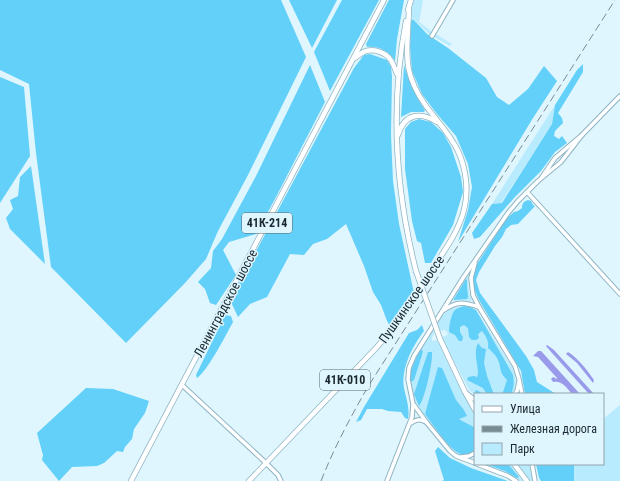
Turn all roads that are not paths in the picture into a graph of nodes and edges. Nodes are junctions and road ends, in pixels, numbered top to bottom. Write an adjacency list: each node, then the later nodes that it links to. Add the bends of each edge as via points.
1 (384, 0): 6 (main road, 41К-214)
2 (411, 0): 4 (main road)
3 (453, 0): 5 (street)
4 (409, 8): 7 (main road); 9 (main road, Пушкинское шоссе, via 406,50 409,72 417,92)
5 (432, 36)
6 (352, 61): 7 (main road, via 361,53 374,50 386,55); 23 (main road, Ленинградское шоссе / 41К-214)
7 (398, 75): 11 (main road)
8 (620, 96): 10 (street)
9 (440, 124): 11 (main road, via 428,117 413,116 401,126); 34 (main road, Пушкинское шоссе / 41К-010, via 458,152 466,186 464,209 452,240 377,347)
10 (582, 135): 12 (street); 13 (street)
11 (397, 143): 24 (main road, bridge, via 406,229 416,271 440,339)
12 (559, 154): 13 (street, via 564,154); 14 (street)
13 (565, 158): 15 (street)
14 (551, 163): 15 (street); 16 (street)
15 (555, 168): 16 (street)
16 (540, 179): 17 (street)
17 (527, 192): 18 (street, via 508,213); 19 (street)
18 (478, 257): 20 (street, via 471,278 473,295); 21 (street)
19 (620, 294)
20 (479, 307): 21 (street, via 461,303); 22 (street)
21 (441, 312): 28 (street, via 408,368 408,385)
22 (520, 378): 25 (street); 26 (street)
23 (182, 385): 34 (street); 39 (main road, Ленинградское шоссе / 41К-214)
24 (465, 392): 27 (street); 29 (main road)
25 (516, 393)
26 (522, 393)
27 (474, 399)
28 (413, 404): 30 (street); 31 (street)
29 (474, 408)
30 (411, 423): 31 (street, via 417,420); 42 (street)
31 (426, 423): 33 (street)
32 (474, 454): 33 (street)
33 (458, 457): 35 (street)
34 (266, 463): 40 (main road, Пушкинское шоссе / 41К-010); 41 (street)
35 (474, 463)
36 (479, 465): 43 (street)
37 (515, 465): 44 (main road)
38 (532, 465): 45 (street)
39 (131, 481)
40 (249, 481)
41 (281, 481)
42 (387, 481)
43 (516, 481)
44 (527, 481)
45 (535, 481)

